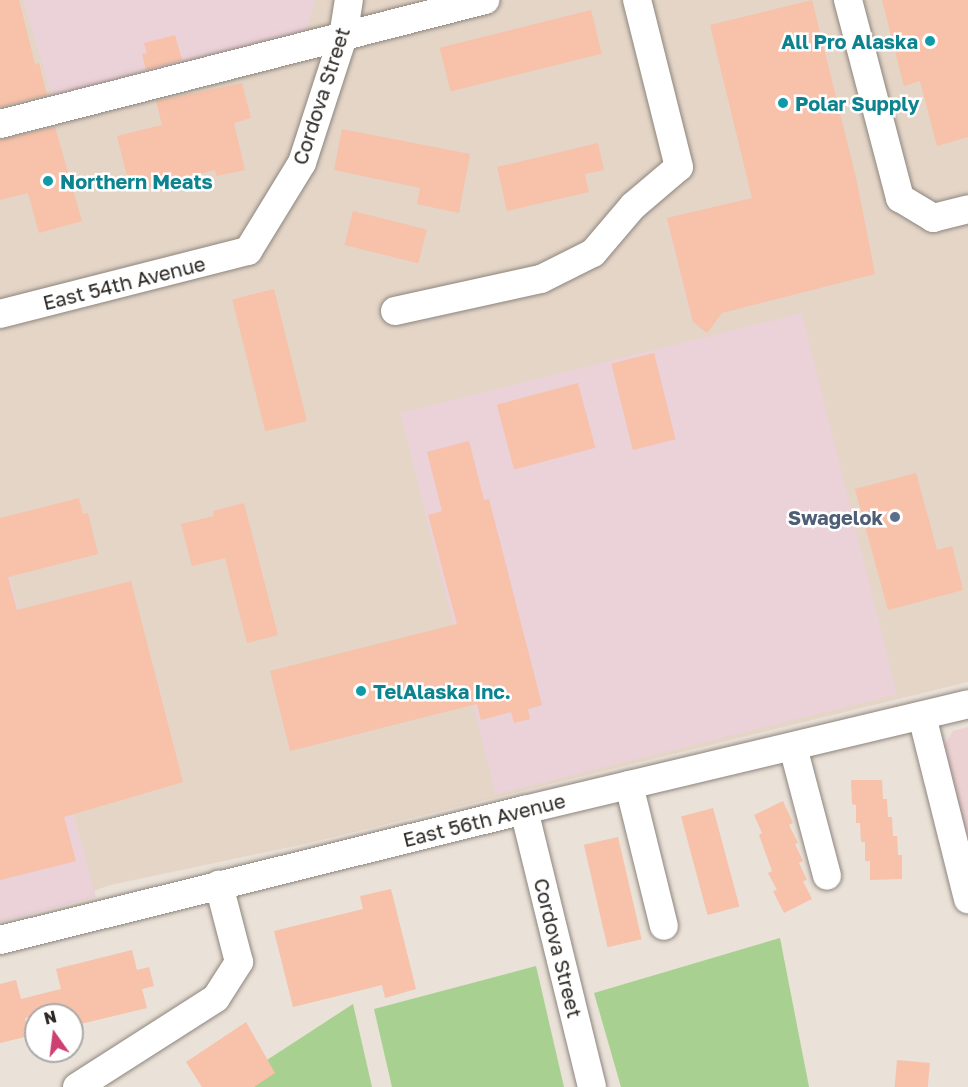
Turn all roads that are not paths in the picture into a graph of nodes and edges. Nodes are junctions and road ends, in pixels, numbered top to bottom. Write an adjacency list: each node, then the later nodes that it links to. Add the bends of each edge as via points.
1 (349, 0): 5 (street, Cordova Street)
2 (485, 0): 5 (street)
3 (637, 0): 9 (street, via 679,167 633,206 593,253 541,279)
4 (848, 0): 7 (street, via 900,198 933,218)
5 (343, 37): 6 (street); 8 (street, Cordova Street, via 302,163)
6 (0, 124)
7 (968, 209)
8 (248, 251): 10 (street, East 54th Avenue)
9 (395, 311)
10 (0, 314)
11 (968, 704): 12 (street, East 56th Avenue)
12 (922, 716): 13 (street, East 56th Avenue); 16 (street)
13 (793, 747): 14 (street, East 56th Avenue); 17 (street)
14 (628, 785): 15 (street, East 56th Avenue); 20 (street)
15 (524, 810): 18 (street, East 56th Avenue); 23 (street, Cordova Street)
16 (964, 871): 19 (street)
17 (827, 876)
18 (219, 885): 21 (street, East 56th Avenue); 22 (street, via 239,962 216,998)
19 (968, 899)
20 (664, 926)
21 (0, 940)
22 (77, 1087)
23 (592, 1087)

